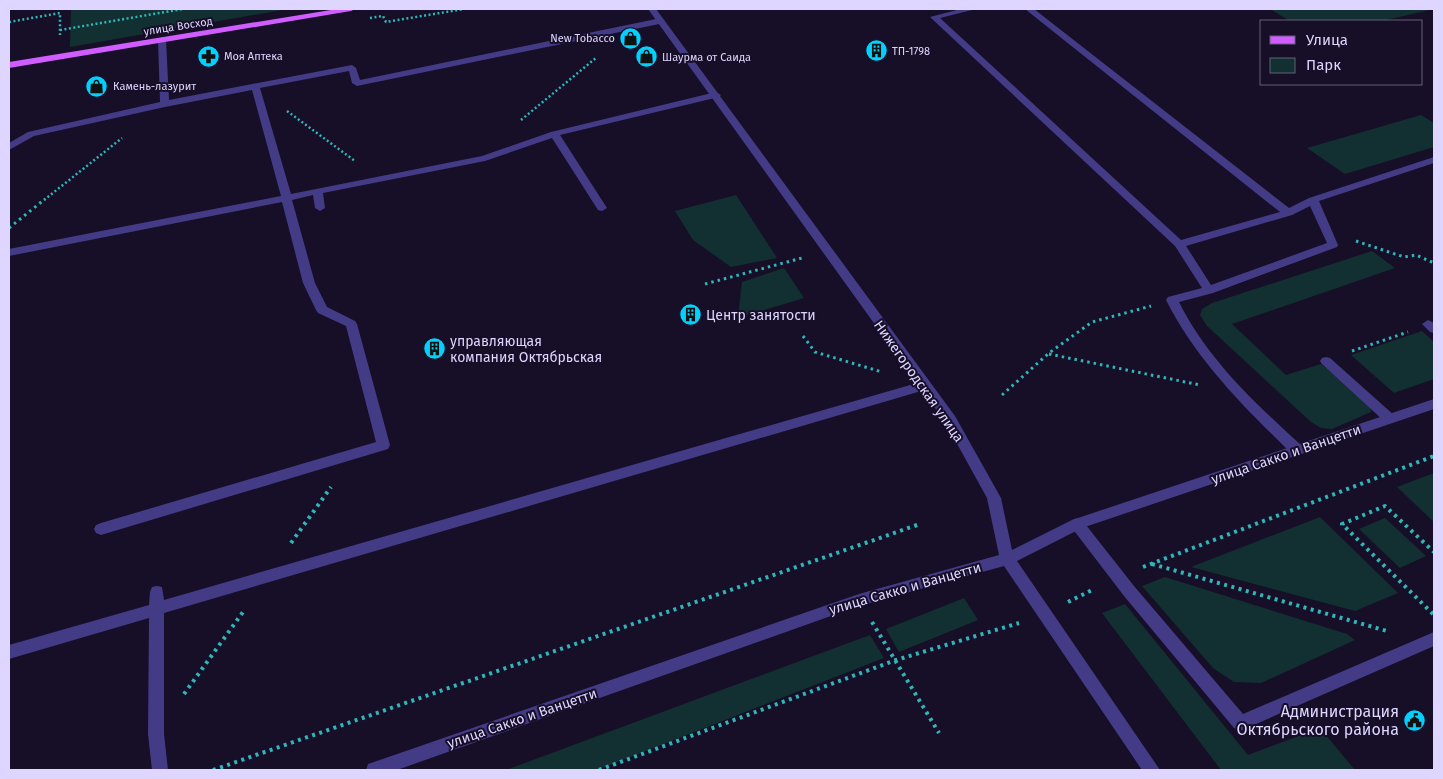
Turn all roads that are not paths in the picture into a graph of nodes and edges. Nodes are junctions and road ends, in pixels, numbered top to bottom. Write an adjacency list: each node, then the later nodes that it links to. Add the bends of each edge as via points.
1 (351, 9): 6 (main road, улица Восход)
2 (652, 9): 5 (street, Нижегородская улица)
3 (972, 9): 20 (street, via 934,17)
4 (1029, 9): 19 (street)
5 (661, 21): 8 (street, via 357,83 352,68); 9 (street, Нижегородская улица)
6 (162, 40): 7 (main road, улица Восход); 10 (street)
7 (9, 65)
8 (255, 86): 10 (street); 15 (street)
9 (716, 95): 11 (street); 24 (street, Нижегородская улица)
10 (165, 104): 12 (street, via 31,134)
11 (554, 134): 14 (street, via 485,158); 18 (street)
12 (9, 147)
13 (1434, 160): 16 (street)
14 (318, 193): 15 (street); 17 (street)
15 (287, 199): 21 (street); 29 (street, via 309,283 322,310 351,324 369,369 383,445)
16 (1313, 200): 19 (street); 22 (street, via 1333,245)
17 (320, 208)
18 (602, 208)
19 (1288, 213): 20 (street)
20 (1179, 244): 22 (street)
21 (9, 253)
22 (1209, 290): 27 (street, via 1172,300 1182,324 1238,393)
23 (1326, 361): 26 (street)
24 (924, 386): 30 (street, Нижегородская улица, via 950,419 994,498); 32 (street)
25 (1434, 404): 26 (street, улица Сакко и Ванцетти)
26 (1390, 419): 27 (street, улица Сакко и Ванцетти)
27 (1297, 450): 28 (street, улица Сакко и Ванцетти)
28 (1077, 524): 30 (street, улица Сакко и Ванцетти); 33 (street, via 1240,722)
29 (102, 529)
30 (1007, 559): 36 (street, улица Сакко и Ванцетти, via 858,600); 37 (street, Нижегородская улица)
31 (157, 592): 32 (street)
32 (156, 609): 34 (street); 35 (street, via 156,734)
33 (1430, 641)
34 (9, 652)
35 (160, 770)
36 (374, 770)
37 (1152, 770)

